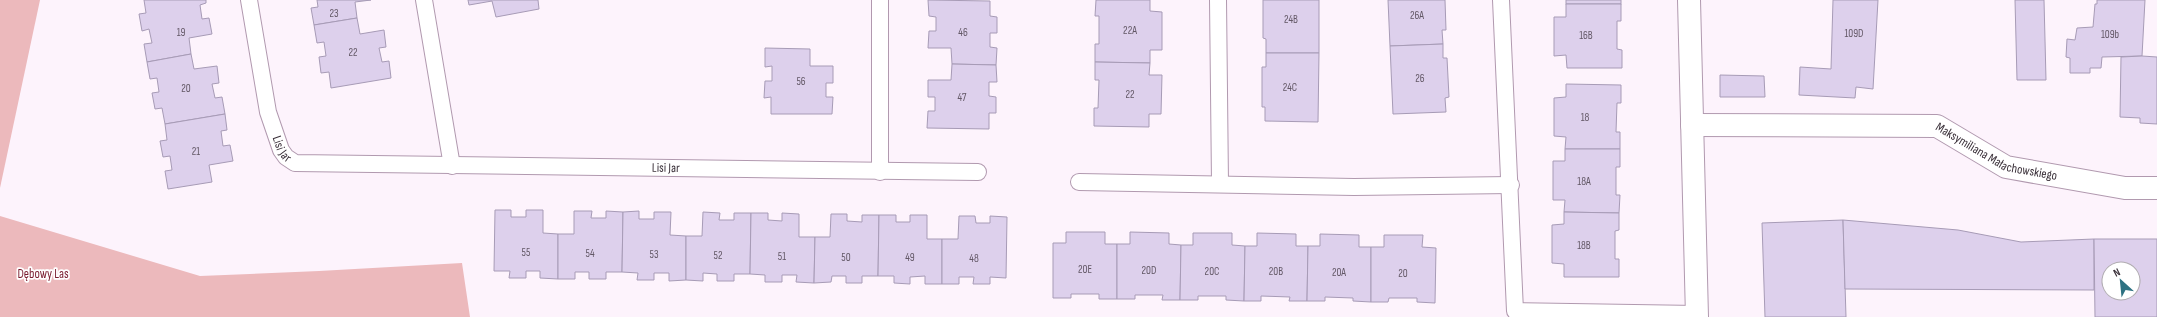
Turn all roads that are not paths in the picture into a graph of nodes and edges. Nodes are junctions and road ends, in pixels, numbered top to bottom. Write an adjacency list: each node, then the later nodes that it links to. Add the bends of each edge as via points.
1 (249, 0): 8 (lane, Lisi Jar, via 268,112 281,150 286,157 295,163)
2 (424, 0): 8 (lane)
3 (880, 0): 9 (lane)
4 (1218, 0): 12 (lane)
5 (1501, 0): 13 (lane)
6 (1689, 0): 7 (street)
7 (1692, 125): 14 (street, Maksymiliana Małachowskiego, via 1937,126 2006,167 2125,188); 15 (street)
8 (452, 166): 9 (lane, Lisi Jar)
9 (880, 172): 10 (lane, Lisi Jar)
10 (978, 172)
11 (1079, 182): 12 (lane)
12 (1220, 183): 13 (lane, via 1354,187)
13 (1511, 186): 15 (lane, via 1515,311)
14 (2157, 188)
15 (1697, 315)

